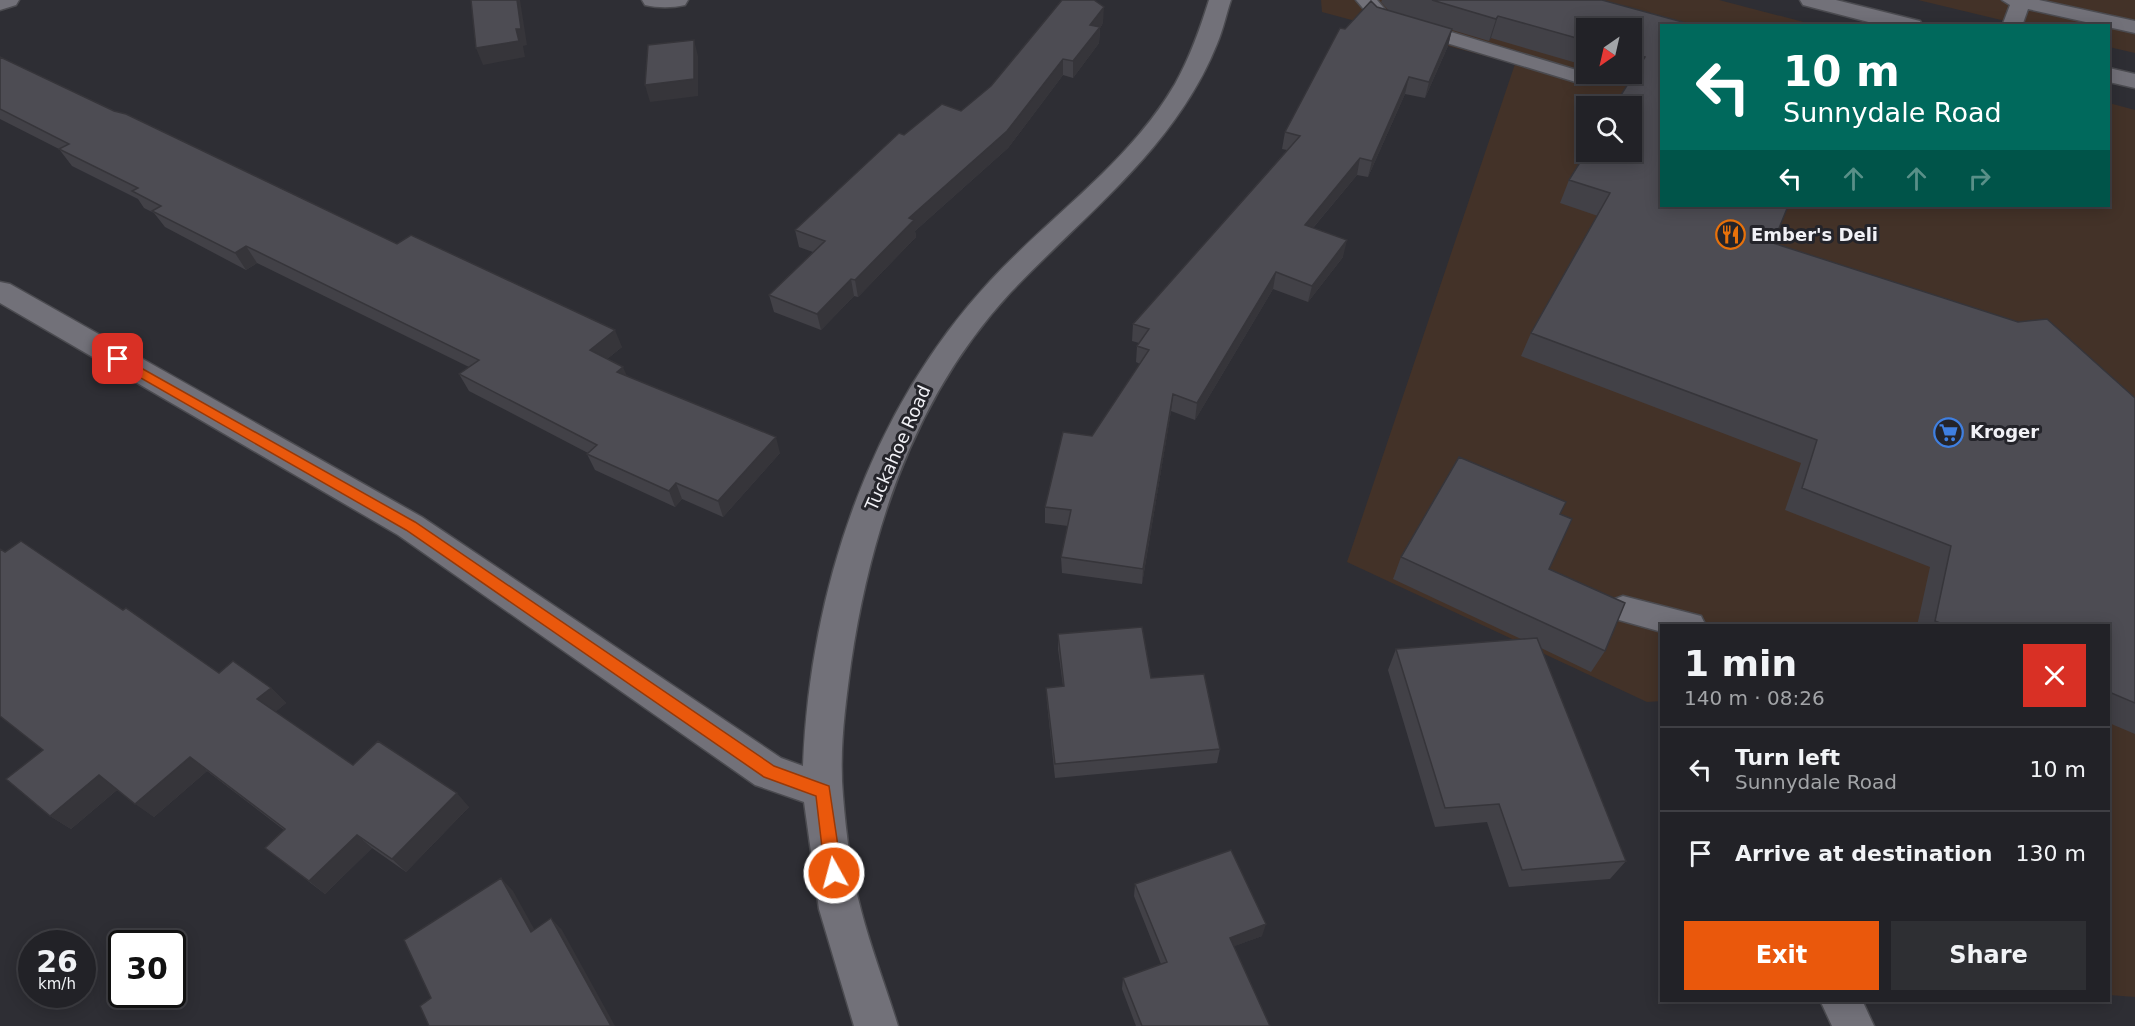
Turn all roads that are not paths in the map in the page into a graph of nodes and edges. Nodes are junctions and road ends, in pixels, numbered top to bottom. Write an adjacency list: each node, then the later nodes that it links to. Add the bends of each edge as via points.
1 (8, 0): 8 (street)
2 (653, 0): 3 (street)
3 (677, 0)
4 (1220, 0): 18 (street, Tuckahoe Road, via 1208,42 1180,97 1138,150 978,311 927,382 903,428 862,528 836,640 827,709)
5 (1366, 0): 13 (lane, via 1381,17)
6 (1811, 0): 10 (street)
7 (2018, 1): 9 (lane); 11 (lane)
8 (0, 4)
9 (2134, 23)
10 (1904, 24)
11 (2012, 24)
12 (2110, 75): 14 (street)
13 (1576, 77)
14 (2135, 81)
15 (0, 291): 18 (street, via 410,526 769,772)
16 (1623, 609): 17 (lane)
17 (1682, 624)
18 (823, 791): 20 (street, Tuckahoe Road, via 836,893)
19 (1841, 1002): 21 (lane)
20 (876, 1026)
21 (1854, 1026)

